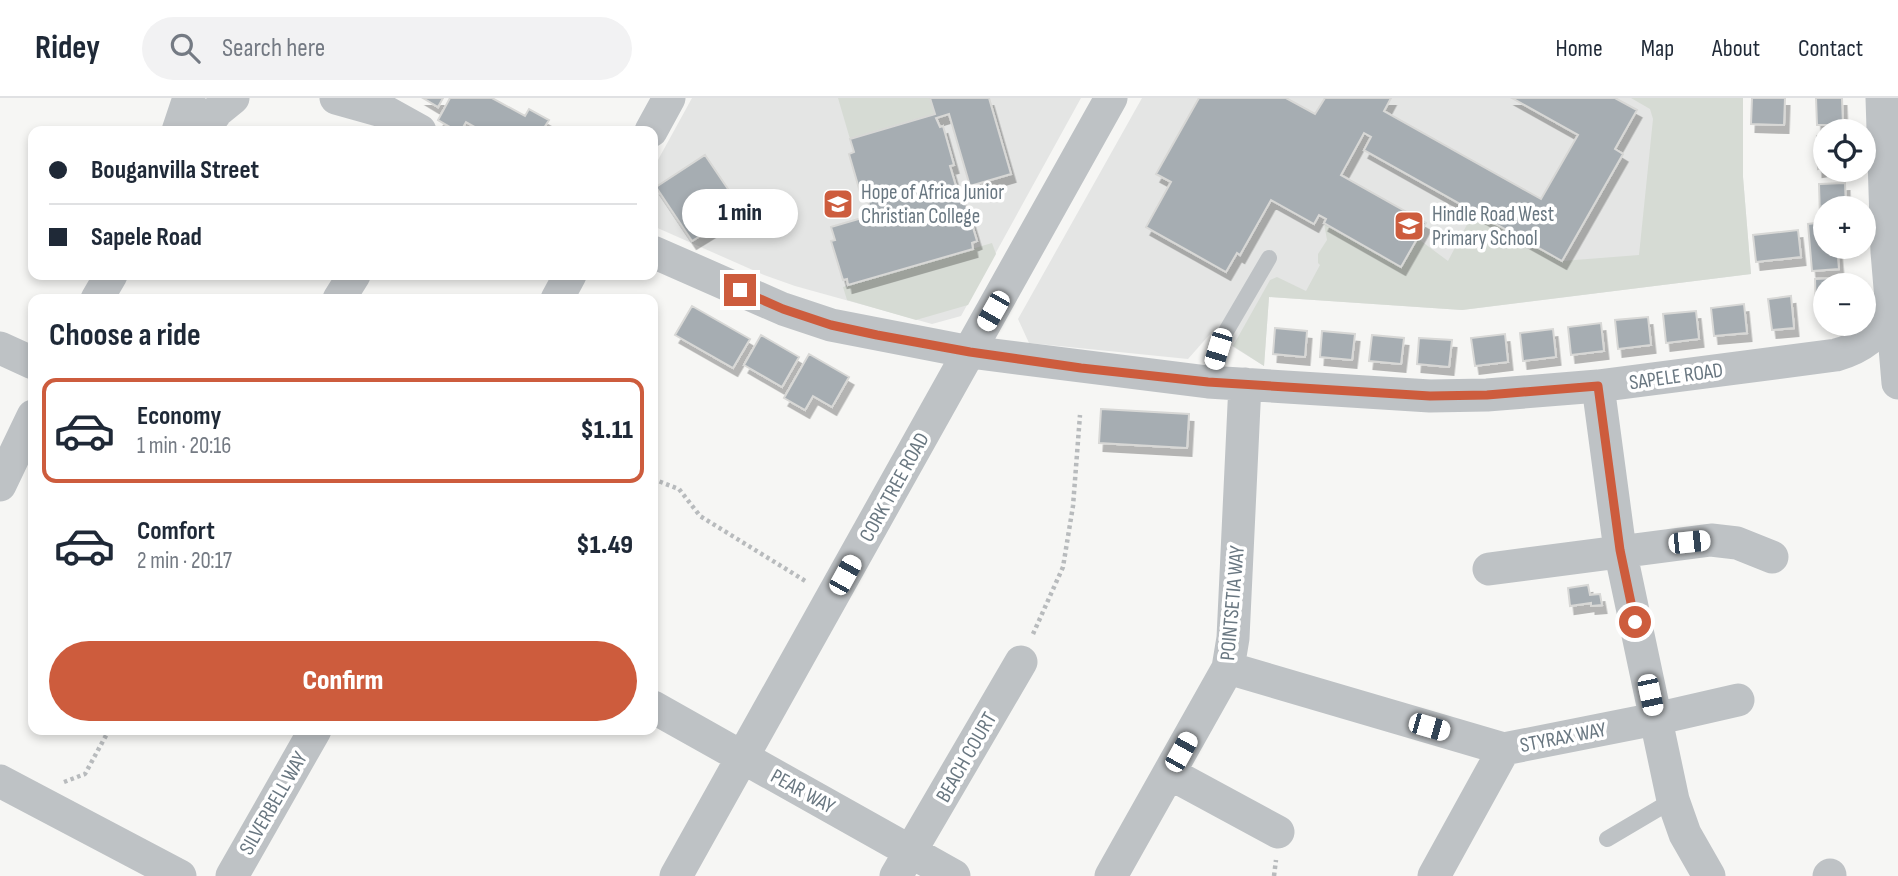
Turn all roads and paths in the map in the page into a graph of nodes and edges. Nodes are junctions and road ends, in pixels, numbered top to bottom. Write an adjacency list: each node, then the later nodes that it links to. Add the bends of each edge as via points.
1 (189, 98): 8 (street)
2 (233, 98): 9 (street)
3 (336, 98): 7 (street)
4 (669, 98): 11 (street)
5 (1111, 98): 16 (street, CORK TREE ROAD)
6 (1882, 98): 14 (street)
7 (377, 105): 10 (street)
8 (180, 126)
9 (206, 126)
10 (413, 126)
11 (654, 126)
12 (658, 254): 16 (street, SAPELE ROAD, via 831,325)
13 (1269, 258): 19 (lane, via 1221,340)
14 (1892, 312): 17 (street, SAPELE ROAD, via 1872,337); 20 (street)
15 (0, 348): 18 (street)
16 (970, 352): 19 (street, SAPELE ROAD); 31 (street, CORK TREE ROAD)
17 (1836, 355): 22 (street, SAPELE ROAD); 23 (street, SAPELE ROAD, via 1875,370)
18 (28, 361)
19 (1208, 382): 21 (street, SAPELE ROAD)
20 (1898, 383)
21 (1245, 384): 22 (street, SAPELE ROAD, via 1430,396); 33 (street, POINTSETIA WAY)
22 (1598, 386): 28 (street)
23 (1898, 392)
24 (1080, 415): 32 (path, via 1063,567)
25 (18, 427): 27 (street)
26 (658, 481): 31 (path, via 679,489 700,516)
27 (0, 485)
28 (1620, 550): 29 (street, via 1725,540); 30 (street); 36 (street)
29 (1772, 557)
30 (1489, 569)
31 (832, 597): 40 (street, CORK TREE ROAD)
32 (1021, 662): 47 (street, BEACH COURT)
33 (1228, 668): 39 (street, STYRAX WAY); 41 (street, POINTSETIA WAY)
34 (1738, 700): 36 (street, STYRAX WAY)
35 (658, 710): 40 (street, PEAR WAY)
36 (1655, 719): 39 (street, STYRAX WAY); 44 (street)
37 (106, 735): 43 (path, via 85,774)
38 (312, 735): 49 (street, SILVERBELL WAY)
39 (1504, 749): 53 (street)
40 (742, 757): 47 (street, PEAR WAY); 50 (street, CORK TREE ROAD)
41 (1170, 773): 45 (street); 52 (street, POINTSETIA WAY)
42 (0, 781): 43 (street)
43 (34, 799): 48 (street)
44 (1673, 800): 46 (lane); 54 (street, via 1685,834)
45 (1278, 832)
46 (1606, 839)
47 (903, 864): 51 (street, PEAR WAY)
48 (180, 876)
49 (232, 876)
50 (676, 876)
51 (954, 876)
52 (1111, 876)
53 (1434, 876)
54 (1709, 876)

